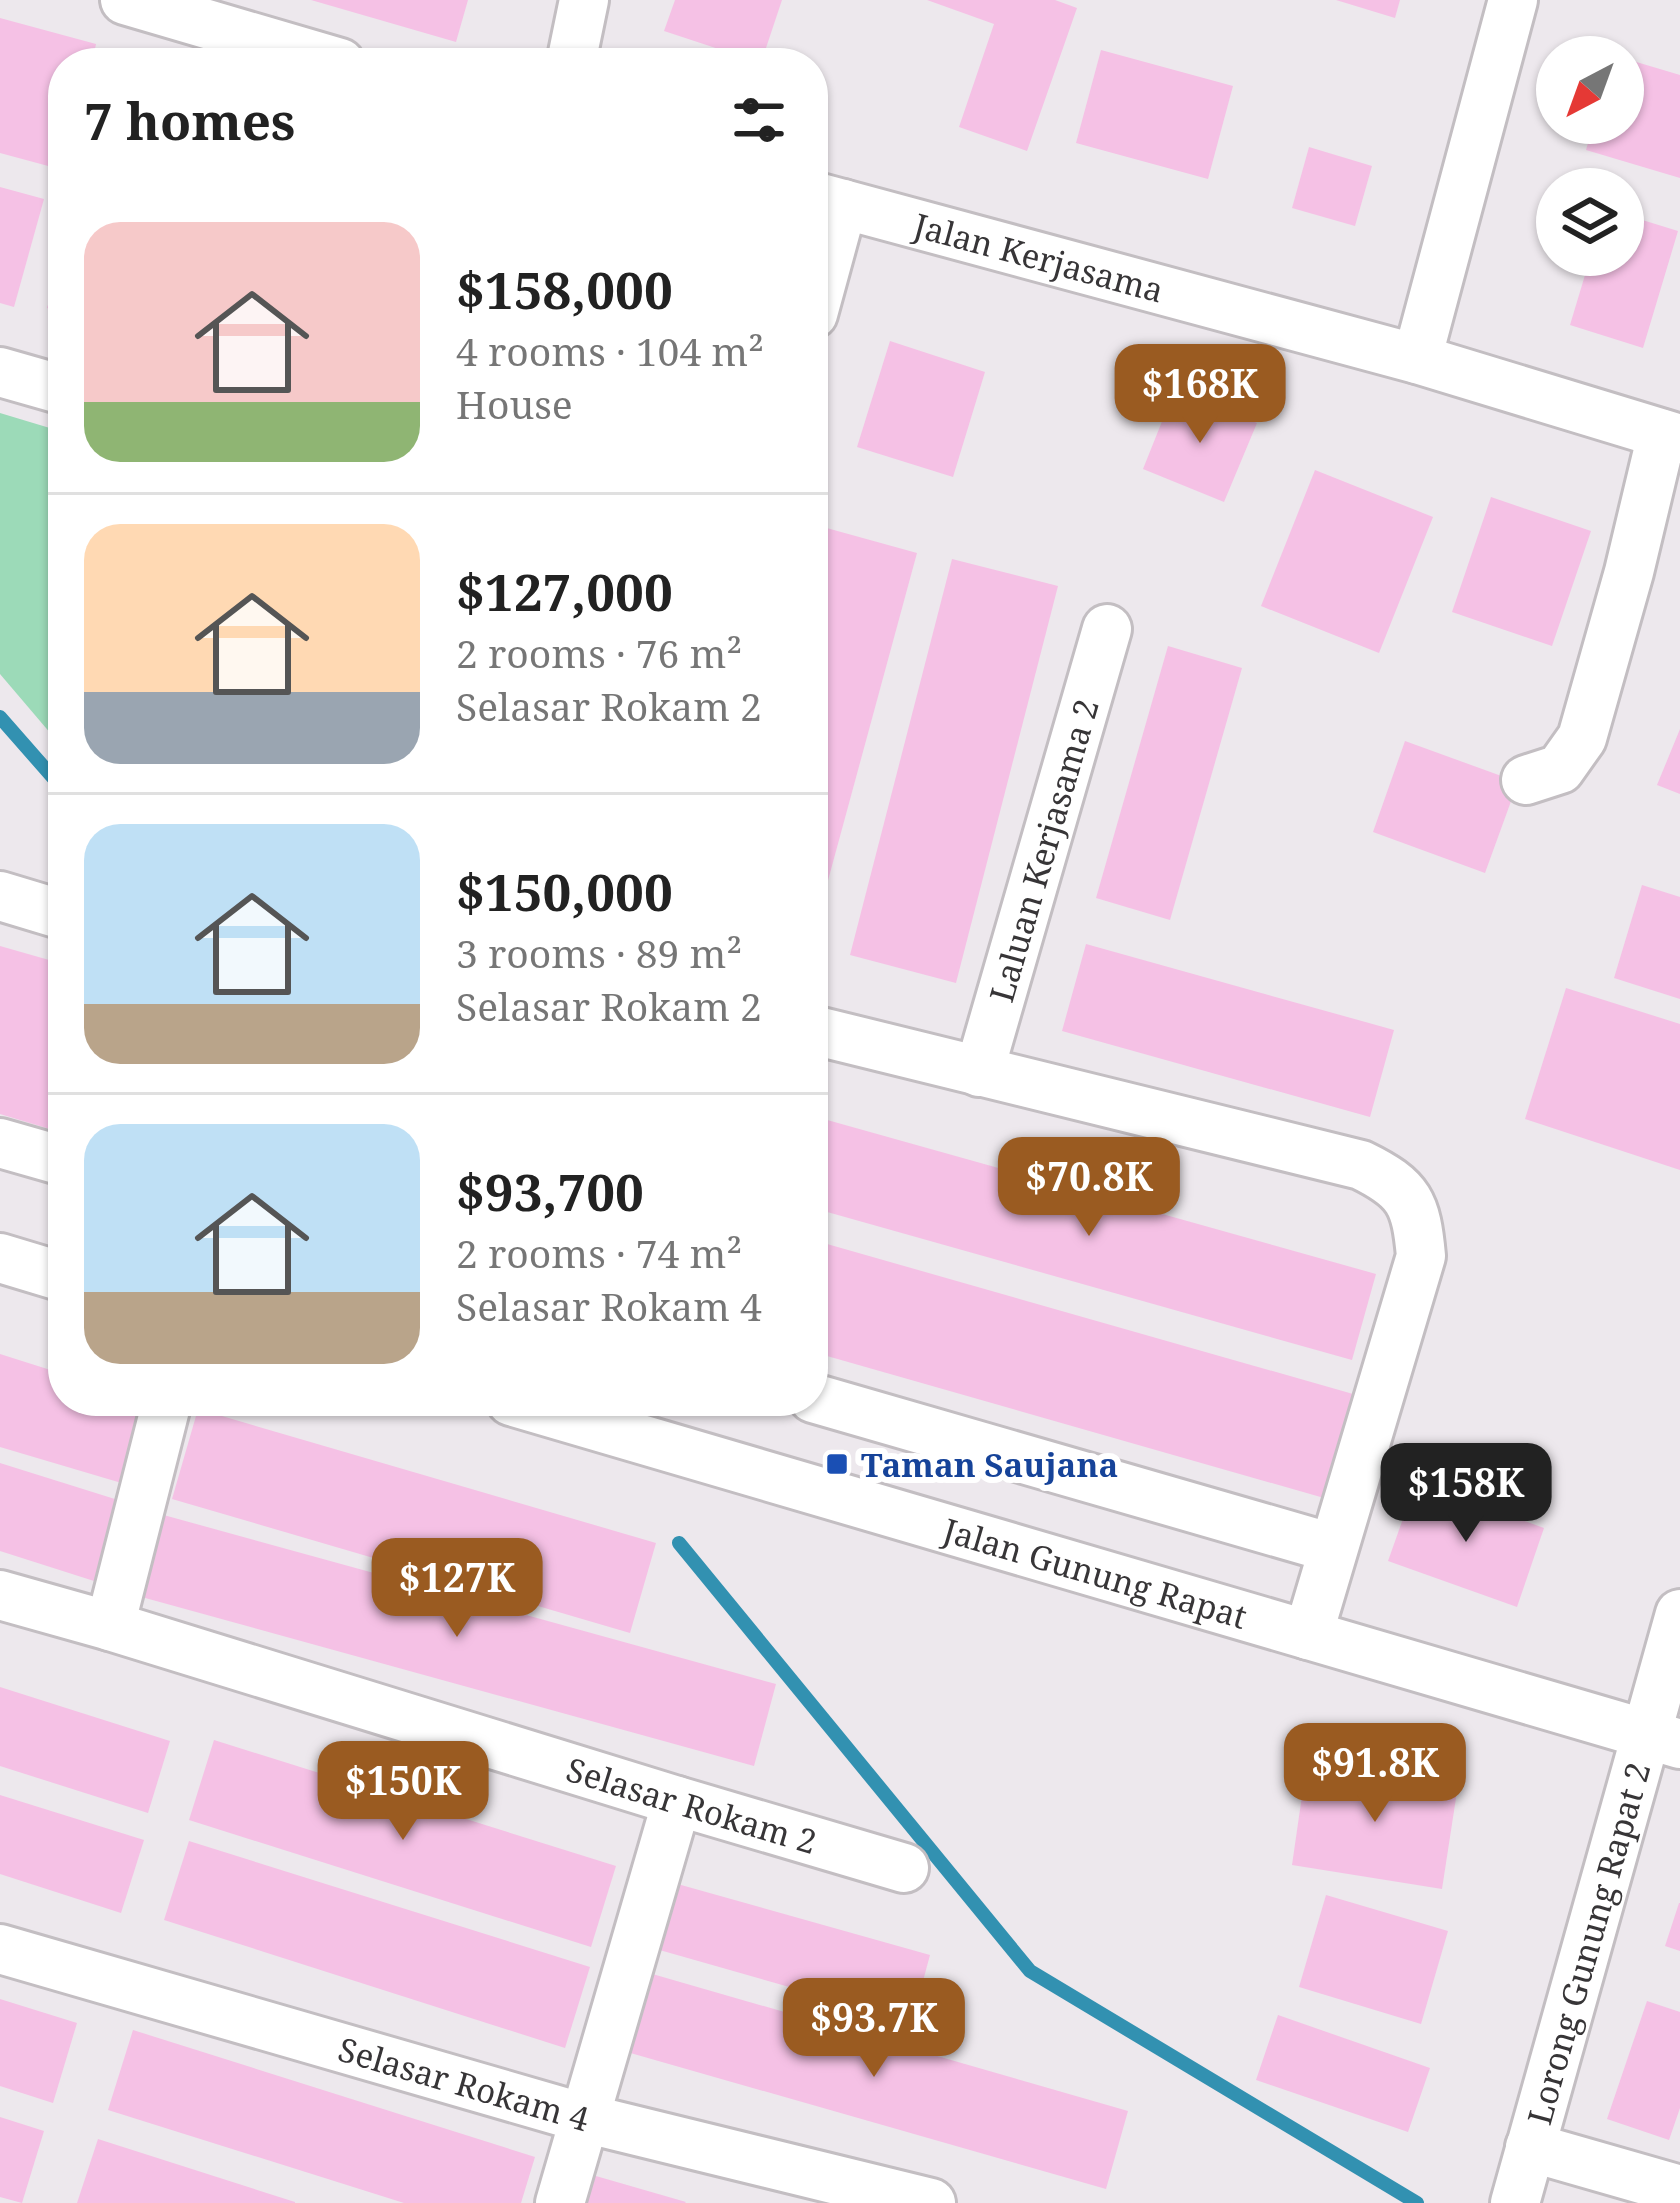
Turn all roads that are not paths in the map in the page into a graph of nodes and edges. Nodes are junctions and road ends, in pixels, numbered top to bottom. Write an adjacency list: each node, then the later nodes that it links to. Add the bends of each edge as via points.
1 (125, 0): 4 (street)
2 (584, 0): 5 (street)
3 (1513, 0): 7 (street)
4 (289, 48)
5 (574, 48)
6 (828, 200): 7 (street, Jalan Kerjasama)
7 (1417, 359): 10 (street, Jalan Kerjasama)
8 (0, 372): 9 (street)
9 (48, 386)
10 (1671, 436): 12 (street, via 1582,738 1561,769)
11 (1107, 628): 16 (street, Laluan Kerjasama 2)
12 (1526, 780)
13 (0, 896): 14 (street)
14 (48, 910)
15 (828, 1034): 16 (street)
16 (979, 1072): 24 (street, via 1361,1165 1410,1200 1421,1256)
17 (0, 1143): 18 (street)
18 (48, 1157)
19 (0, 1258): 20 (street)
20 (48, 1272)
21 (828, 1402): 24 (street)
22 (163, 1416): 27 (street)
23 (565, 1416): 28 (street, Jalan Gunung Rapat)
24 (1332, 1548): 28 (street)
25 (0, 1595): 27 (street, Selasar Rokam 2)
26 (1680, 1614): 29 (street, Lorong Gunung Rapat 2)
27 (110, 1626): 30 (street, Selasar Rokam 2)
28 (1308, 1635): 29 (street, Jalan Gunung Rapat)
29 (1663, 1739): 34 (street, Lorong Gunung Rapat 2)
30 (677, 1801): 31 (street, Selasar Rokam 2); 33 (street)
31 (904, 1868)
32 (0, 1949): 33 (street, Selasar Rokam 4)
33 (584, 2118): 36 (street); 37 (street, Selasar Rokam 4)
34 (1530, 2146): 35 (street); 38 (street, Lorong Gunung Rapat 2)
35 (1680, 2190)
36 (560, 2203)
37 (931, 2203)
38 (1514, 2203)

